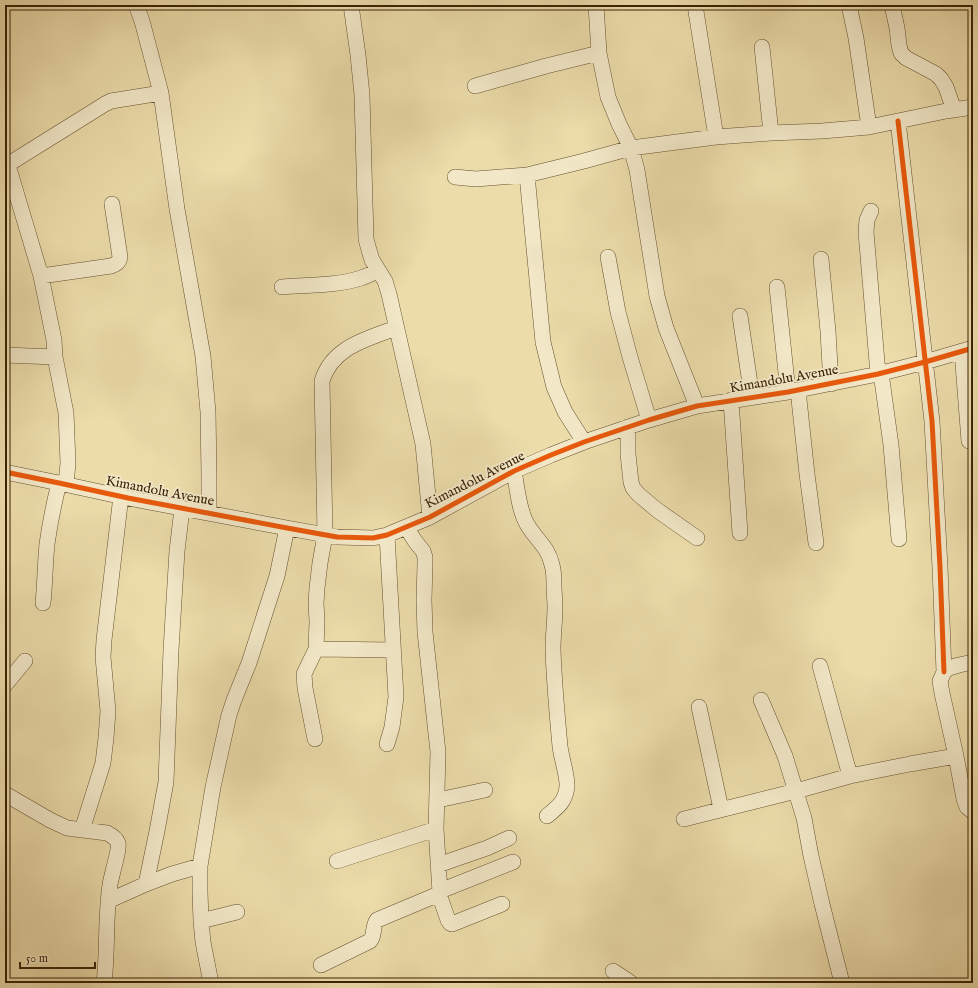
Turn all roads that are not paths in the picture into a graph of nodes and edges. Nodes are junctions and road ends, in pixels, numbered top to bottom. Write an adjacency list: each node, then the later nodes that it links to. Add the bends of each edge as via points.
1 (136, 5): 10 (street)
2 (351, 5): 25 (street, via 362,95 366,239)
3 (596, 5): 8 (street)
4 (695, 5): 16 (street)
5 (849, 5): 14 (street)
6 (892, 5): 12 (street, via 901,53 941,79)
7 (762, 47): 15 (street)
8 (599, 53): 9 (street); 17 (street, via 608,97)
9 (475, 86)
10 (161, 93): 18 (street, via 111,101); 50 (street, via 178,215 203,356 208,412)
11 (973, 106): 12 (street)
12 (954, 110): 13 (street)
13 (898, 121): 14 (street); 34 (street)
14 (869, 127): 15 (street)
15 (771, 132): 16 (street)
16 (716, 136): 17 (street)
17 (632, 148): 19 (street); 40 (street, via 660,308)
18 (7, 168): 26 (street)
19 (527, 175): 20 (street, via 476,179); 44 (street, via 543,342 554,387 565,412)
20 (455, 177)
21 (112, 204): 26 (street, via 120,258 117,264)
22 (870, 211): 35 (street, via 866,232)
23 (608, 257): 41 (street, via 618,312)
24 (821, 259): 36 (street)
25 (378, 271): 27 (street, via 344,282); 30 (street, via 389,294)
26 (41, 276): 33 (street)
27 (282, 287)
28 (777, 287): 37 (street)
29 (740, 316): 38 (street)
30 (396, 328): 51 (street, via 423,444); 55 (street, via 345,350 335,358 322,381)
31 (968, 349): 34 (street, Kimandolu Avenue); 43 (street)
32 (5, 355): 33 (street)
33 (55, 357): 47 (street, via 66,413 68,463)
34 (925, 362): 35 (street, Kimandolu Avenue); 66 (street, via 932,421)
35 (879, 374): 36 (street, Kimandolu Avenue); 58 (street, via 891,445)
36 (831, 384): 37 (street, Kimandolu Avenue)
37 (793, 391): 38 (street, Kimandolu Avenue); 59 (street)
38 (752, 397): 39 (street, Kimandolu Avenue)
39 (731, 400): 40 (street, Kimandolu Avenue); 54 (street)
40 (697, 406): 41 (street, Kimandolu Avenue)
41 (649, 420): 42 (street, Kimandolu Avenue)
42 (628, 427): 44 (street, Kimandolu Avenue); 57 (street, via 628,454 633,488 657,510)
43 (969, 441)
44 (584, 442): 45 (street, Kimandolu Avenue)
45 (514, 471): 51 (street, Kimandolu Avenue); 80 (street, via 525,520 543,544 553,568 556,691 560,748 567,784 562,802)
46 (5, 472): 47 (street, Kimandolu Avenue)
47 (63, 484): 48 (street, Kimandolu Avenue); 60 (street, via 53,508 47,545)
48 (121, 496): 49 (street, Kimandolu Avenue); 83 (street, via 104,640 108,711 103,763)
49 (182, 509): 50 (street, Kimandolu Avenue); 89 (street, via 171,650 166,782)
50 (209, 513): 53 (street, Kimandolu Avenue)
51 (430, 517): 52 (street, Kimandolu Avenue)
52 (406, 527): 56 (street, Kimandolu Avenue); 77 (street, via 425,556 425,632 438,752)
53 (287, 528): 55 (street, Kimandolu Avenue); 88 (street, via 277,576 229,715 213,787)
54 (740, 533)
55 (325, 535): 56 (street, Kimandolu Avenue, via 373,538); 61 (street, via 317,588)
56 (386, 535): 62 (street)
57 (697, 538)
58 (899, 539)
59 (816, 543)
60 (43, 603)
61 (316, 649): 62 (street); 70 (street, via 304,674)
62 (393, 650): 71 (street, via 396,697)
63 (25, 661): 67 (street)
64 (973, 662): 66 (street, via 959,664)
65 (820, 666): 73 (street)
66 (944, 672): 72 (street, via 940,681)
67 (5, 685)
68 (761, 700): 75 (street, via 785,756)
69 (699, 707): 78 (street)
70 (315, 739)
71 (387, 744)
72 (956, 756): 73 (street); 79 (street, via 965,804)
73 (850, 776): 75 (street)
74 (485, 790): 77 (street)
75 (796, 791): 78 (street); 100 (street)
76 (5, 794): 83 (street, via 67,828)
77 (438, 800): 82 (street)
78 (721, 809): 81 (street)
79 (973, 812)
80 (547, 816)
81 (684, 819)
82 (436, 829): 85 (street); 87 (street)
83 (82, 830): 91 (street, via 107,834 118,843 119,850 112,872)
84 (509, 838): 87 (street)
85 (337, 861)
86 (513, 862): 90 (street)
87 (438, 865): 90 (street)
88 (200, 866): 89 (street); 94 (street)
89 (146, 884): 91 (street)
90 (439, 892): 92 (street, via 448,920 452,924); 95 (street, via 377,920 370,941)
91 (108, 901): 97 (street)
92 (502, 904)
93 (237, 912): 94 (street)
94 (201, 921): 98 (street)
95 (321, 965)
96 (613, 971): 99 (street)
97 (104, 983)
98 (211, 983)
99 (631, 983)
100 (842, 983)

